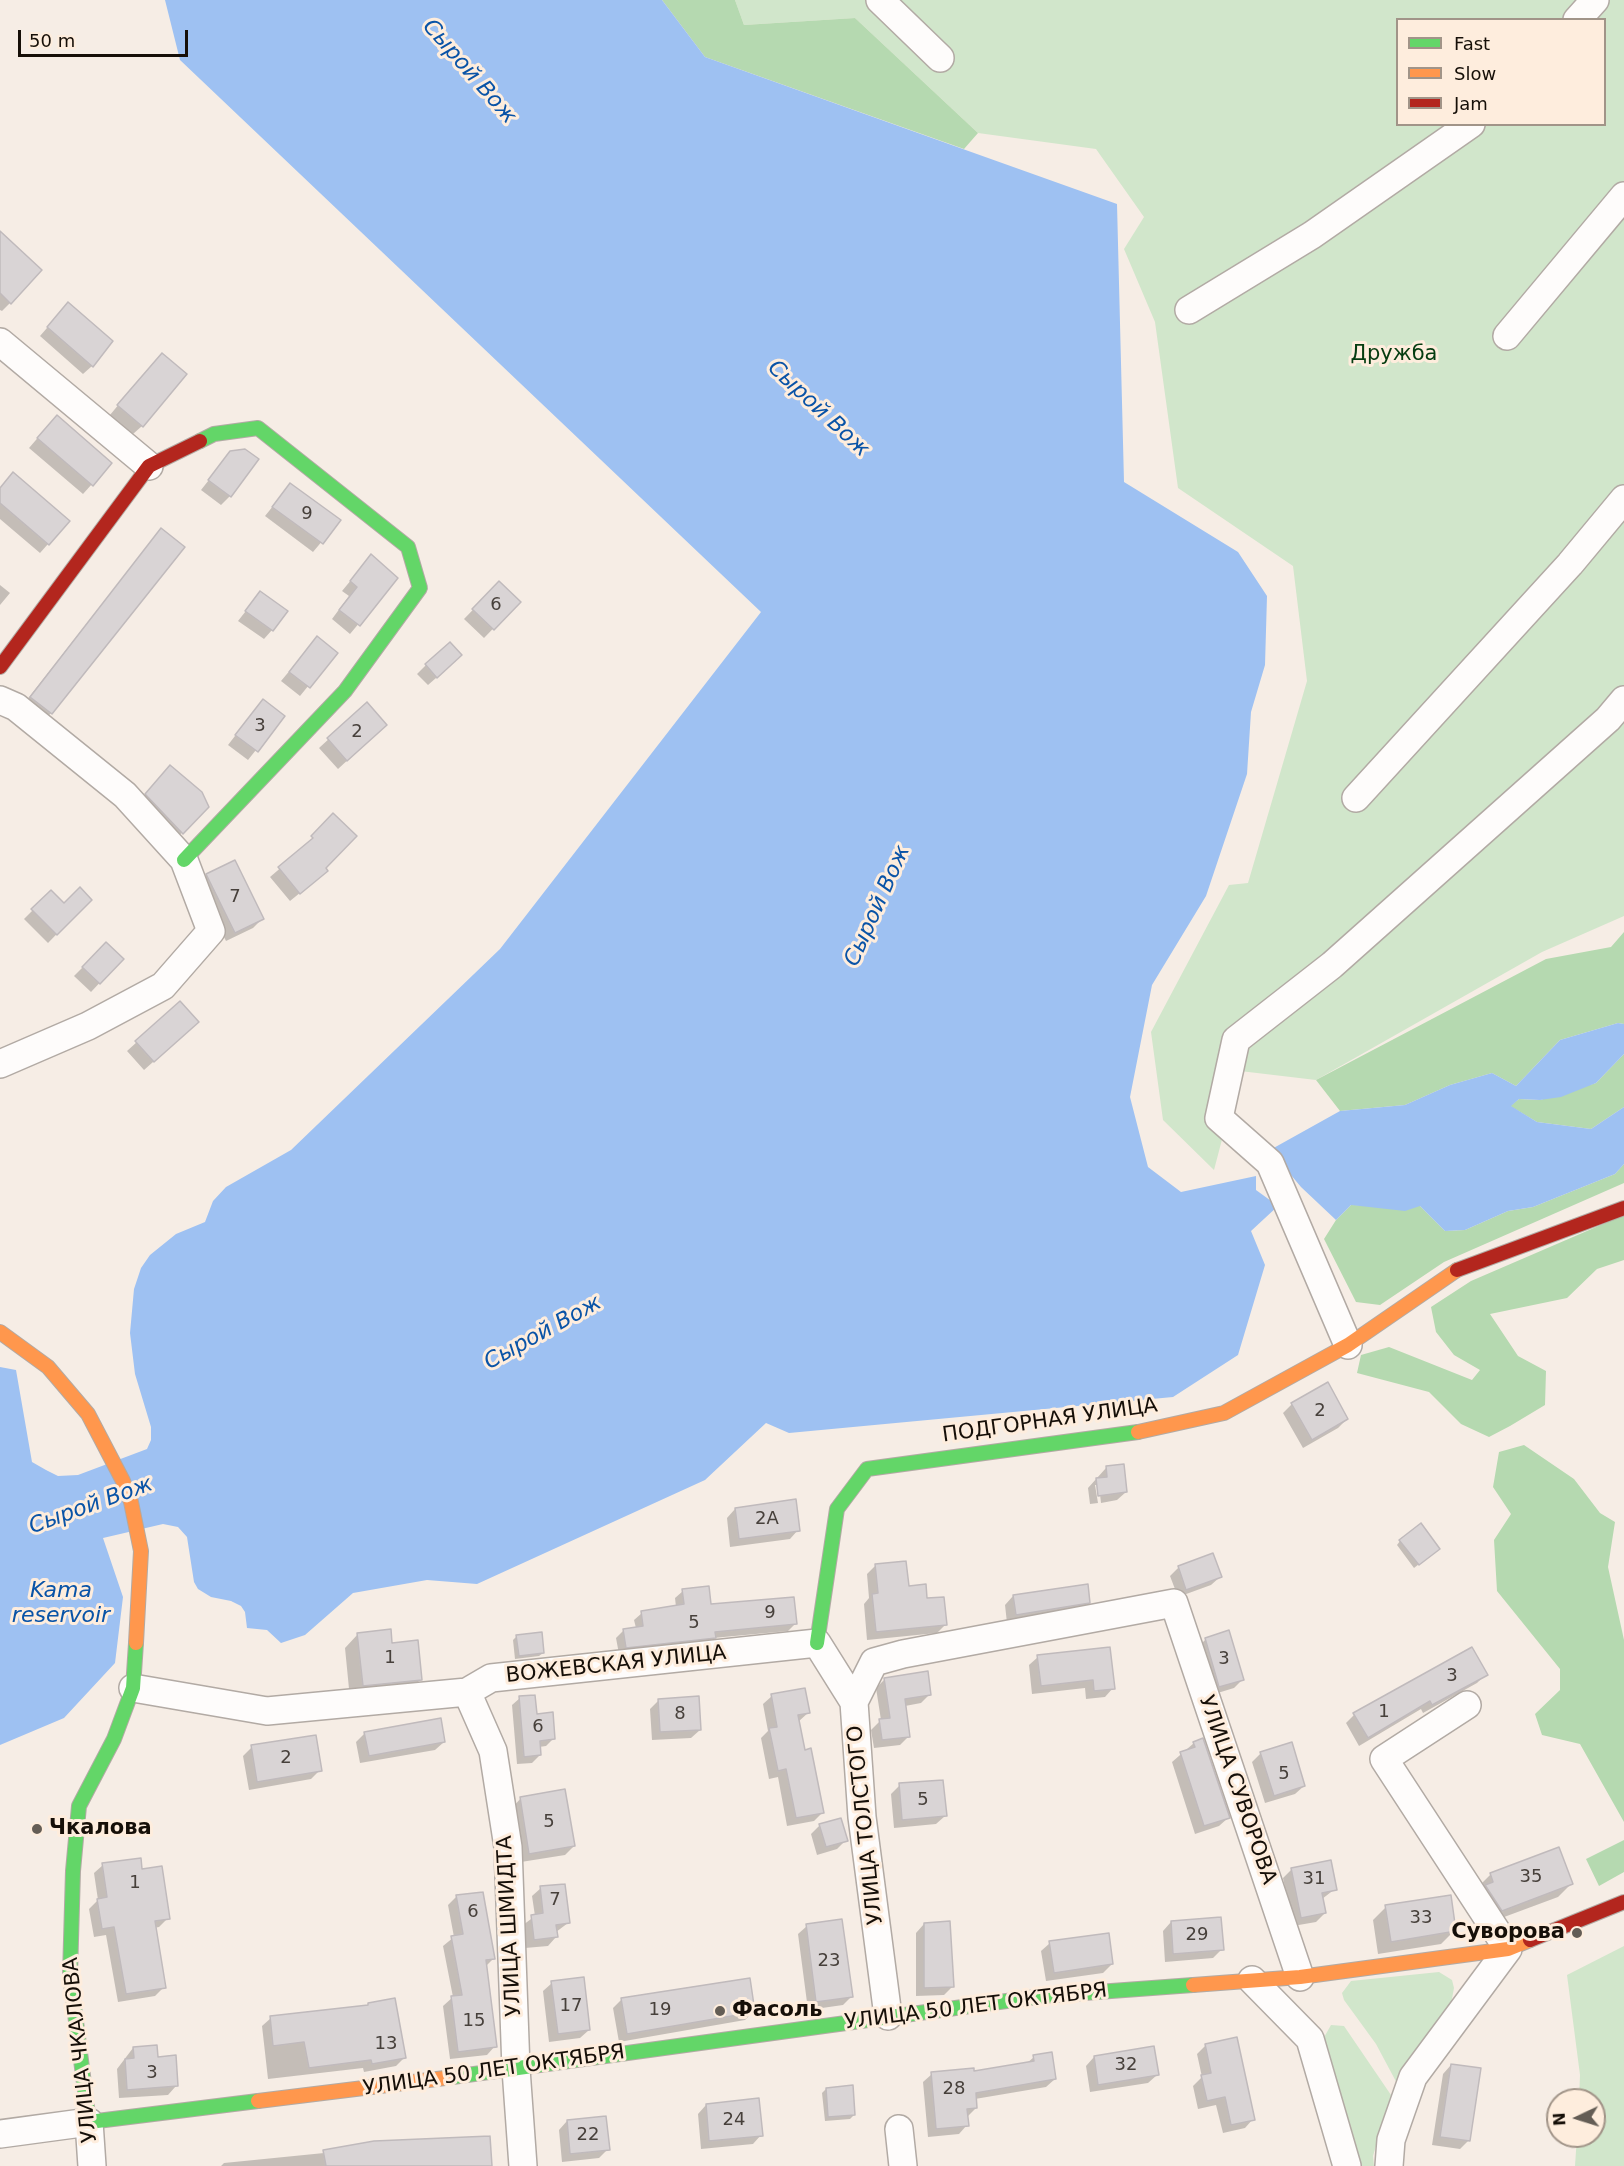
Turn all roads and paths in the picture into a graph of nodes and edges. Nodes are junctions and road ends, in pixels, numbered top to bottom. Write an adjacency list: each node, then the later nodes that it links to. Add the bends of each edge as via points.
1 (880, 0): 4 (street)
2 (1595, 0): 3 (street)
3 (1579, 18)
4 (940, 58)
5 (1468, 126): 7 (street, via 1311,235)
6 (1624, 196): 8 (street)
7 (1189, 310)
8 (1507, 336)
9 (0, 342): 10 (street)
10 (149, 466): 12 (main road); 16 (main road, via 214,434 258,428 408,548 420,588 345,690)
11 (1624, 499): 15 (street, via 1570,564)
12 (0, 667)
13 (0, 700): 16 (street, via 16,706 125,795)
14 (1624, 700): 20 (street, via 1608,719 1332,965 1236,1040 1219,1118 1270,1163)
15 (1356, 798)
16 (184, 860): 17 (street, via 211,931 163,986 87,1026)
17 (0, 1064)
18 (1624, 1208): 20 (main road, ПОДГОРНАЯ УЛИЦА, via 1454,1271)
19 (0, 1332): 22 (main road, УЛИЦА ЧКАЛОВА, via 48,1367 72,1392 105,1443 131,1502 141,1551)
20 (1348, 1345): 21 (main road, ПОДГОРНАЯ УЛИЦА, via 1224,1413 1119,1436 867,1469 837,1509)
21 (817, 1643): 23 (street, ВОЖЕВСКАЯ УЛИЦА, via 490,1678); 24 (street, УЛИЦА ТОЛСТОГО)
22 (133, 1688): 23 (street, ВОЖЕВСКАЯ УЛИЦА, via 267,1711); 32 (main road, УЛИЦА ЧКАЛОВА, via 114,1739 79,1806 70,1975)
23 (467, 1692): 31 (street, УЛИЦА ШМИДТА, via 493,1751 508,1847)
24 (854, 1702): 28 (street, УЛИЦА СУВОРОВА, via 874,1662 1174,1603); 30 (street, УЛИЦА ТОЛСТОГО, via 862,1817)
25 (1467, 1705): 27 (street, via 1384,1759)
26 (1624, 1902): 27 (main road, УЛИЦА 50 ЛЕТ ОКТЯБРЯ)
27 (1509, 1949): 28 (main road, УЛИЦА 50 ЛЕТ ОКТЯБРЯ); 39 (street, via 1413,2077 1391,2140)
28 (1300, 1977): 29 (main road, УЛИЦА 50 ЛЕТ ОКТЯБРЯ)
29 (1252, 1980): 30 (main road, УЛИЦА 50 ЛЕТ ОКТЯБРЯ, via 1043,1996); 38 (street, via 1310,2039)
30 (888, 2016): 31 (main road, УЛИЦА 50 ЛЕТ ОКТЯБРЯ)
31 (516, 2069): 32 (main road, УЛИЦА 50 ЛЕТ ОКТЯБРЯ); 36 (street, УЛИЦА ШМИДТА)
32 (88, 2122): 34 (street, УЛИЦА 50 ЛЕТ ОКТЯБРЯ); 35 (street, УЛИЦА ЧКАЛОВА)
33 (899, 2129): 37 (street)
34 (0, 2134)
35 (92, 2166)
36 (523, 2166)
37 (903, 2166)
38 (1347, 2166)
39 (1389, 2166)

